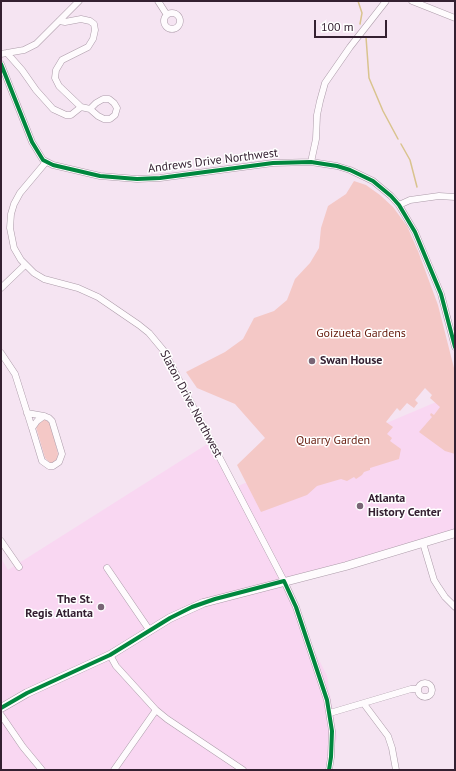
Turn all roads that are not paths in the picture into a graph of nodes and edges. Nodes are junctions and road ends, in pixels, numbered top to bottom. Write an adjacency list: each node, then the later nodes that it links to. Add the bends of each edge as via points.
1 (79, 1): 7 (street)
2 (158, 1): 5 (street)
3 (386, 1): 13 (street, via 325,83 317,114 316,139)
4 (412, 1): 6 (street)
5 (167, 14)
6 (455, 18)
7 (59, 21): 8 (street, via 41,40 30,47); 10 (street, via 85,19 94,24 93,39 88,47 62,60 56,70 55,78 59,86)
8 (4, 54): 10 (street, via 22,70 54,109 71,115)
9 (1, 64): 12 (street, via 32,142)
10 (81, 107): 11 (street)
11 (90, 109)
12 (46, 162): 13 (street, Andrews Drive Northwest, via 100,176 137,180 273,163); 16 (street, Slaton Drive Northwest, via 20,193 11,214 12,241)
13 (311, 162): 15 (street, Andrews Drive Northwest, via 338,166 362,175 382,188)
14 (455, 197): 15 (street, via 439,196 410,200)
15 (399, 205): 18 (street, Andrews Drive Northwest, via 415,232 432,272 445,306)
16 (25, 265): 17 (street); 28 (street, Slaton Drive Northwest, via 44,279 78,288 98,297 139,325 157,342 169,360)
17 (1, 288)
18 (455, 347)
19 (1, 353): 20 (street, via 15,374)
20 (27, 413): 21 (street); 22 (street)
21 (44, 416): 22 (street, via 36,421); 22 (street, via 52,421 62,454 57,464 49,466 42,461)
22 (32, 428)
23 (455, 533): 25 (main road)
24 (1, 541): 26 (street)
25 (423, 543): 28 (main road); 29 (street, via 434,580 445,598)
26 (19, 567)
27 (108, 568): 30 (street)
28 (284, 581): 30 (main road, via 204,603 181,612); 36 (street, Slaton Drive Northwest, via 323,683)
29 (455, 607)
30 (150, 631): 31 (main road)
31 (110, 655): 34 (main road, via 27,693); 35 (street, via 116,666)
32 (418, 689): 33 (street)
33 (364, 704): 36 (street); 42 (street, via 388,736)
34 (1, 708)
35 (156, 710): 39 (street); 40 (street)
36 (330, 713): 41 (street, Slaton Drive Northwest, via 332,743)
37 (1, 715): 38 (street)
38 (42, 770)
39 (114, 770)
40 (243, 770)
41 (329, 770)
42 (396, 770)

